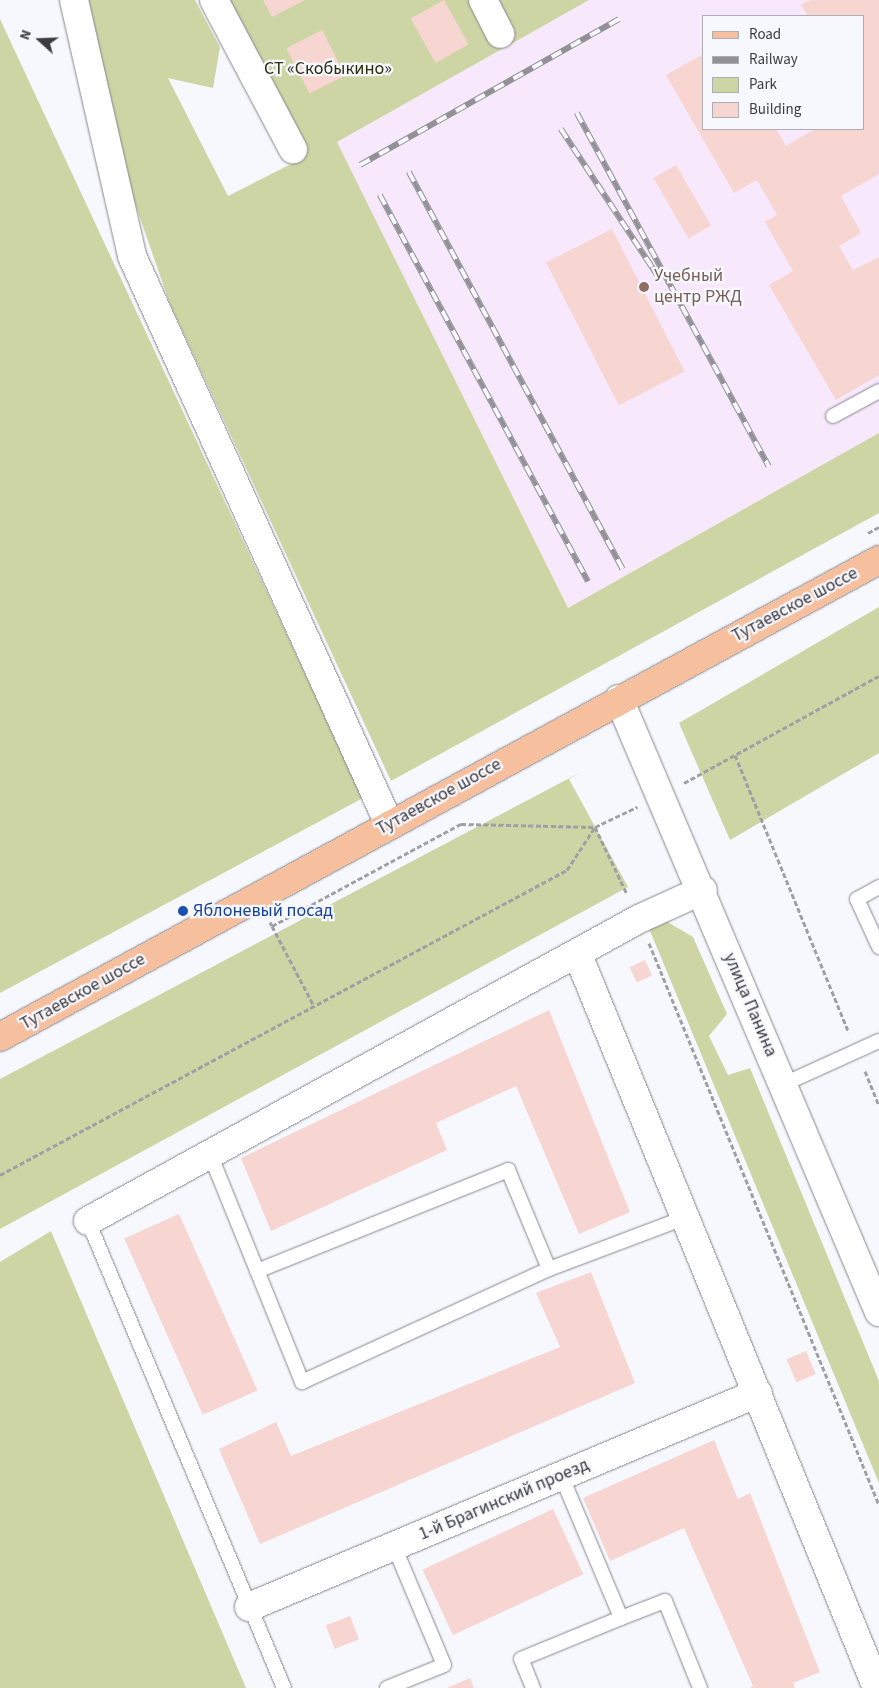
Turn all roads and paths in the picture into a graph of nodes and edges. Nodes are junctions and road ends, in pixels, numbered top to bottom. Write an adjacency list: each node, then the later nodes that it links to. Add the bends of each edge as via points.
1 (74, 0): 11 (street, via 132,256)
2 (214, 0): 5 (street)
3 (483, 0): 4 (street)
4 (500, 34)
5 (293, 149)
6 (879, 391): 7 (lane)
7 (833, 416)
8 (879, 560): 10 (main road, Тутаевское шоссе)
9 (879, 676): 23 (path, via 735,755)
10 (619, 699): 11 (main road, Тутаевское шоссе); 14 (street, улица Панина)
11 (389, 824): 15 (main road, Тутаевское шоссе)
12 (595, 827): 16 (path); 17 (path, via 461,824); 20 (path, via 567,870)
13 (879, 887): 18 (lane, via 858,898)
14 (703, 890): 16 (street); 24 (street, улица Панина)
15 (258, 896): 17 (path); 21 (main road, Тутаевское шоссе)
16 (639, 919): 19 (street); 35 (path)
17 (272, 926): 20 (path)
18 (879, 947)
19 (578, 955): 26 (street); 28 (street)
20 (314, 1006): 27 (path)
21 (0, 1038)
22 (879, 1041): 23 (lane)
23 (857, 1051): 24 (lane); 25 (path)
24 (784, 1084): 32 (street, улица Панина)
25 (879, 1105)
26 (210, 1154): 29 (street); 31 (lane)
27 (0, 1175)
28 (684, 1218): 30 (lane); 33 (street)
29 (88, 1221): 37 (lane)
30 (549, 1270): 31 (lane, via 508,1170); 31 (lane, via 302,1382)
31 (257, 1271)
32 (879, 1312)
33 (758, 1393): 34 (street, 1-й Брагинский проезд); 43 (street)
34 (561, 1476): 36 (street, 1-й Брагинский проезд); 38 (lane)
35 (879, 1505)
36 (394, 1546): 37 (street, 1-й Брагинский проезд); 40 (lane, via 444,1665)
37 (250, 1607): 39 (lane)
38 (621, 1618): 41 (lane, via 522,1659); 42 (lane, via 666,1601)
39 (284, 1688)
40 (387, 1688)
41 (533, 1688)
42 (700, 1688)
43 (877, 1688)

